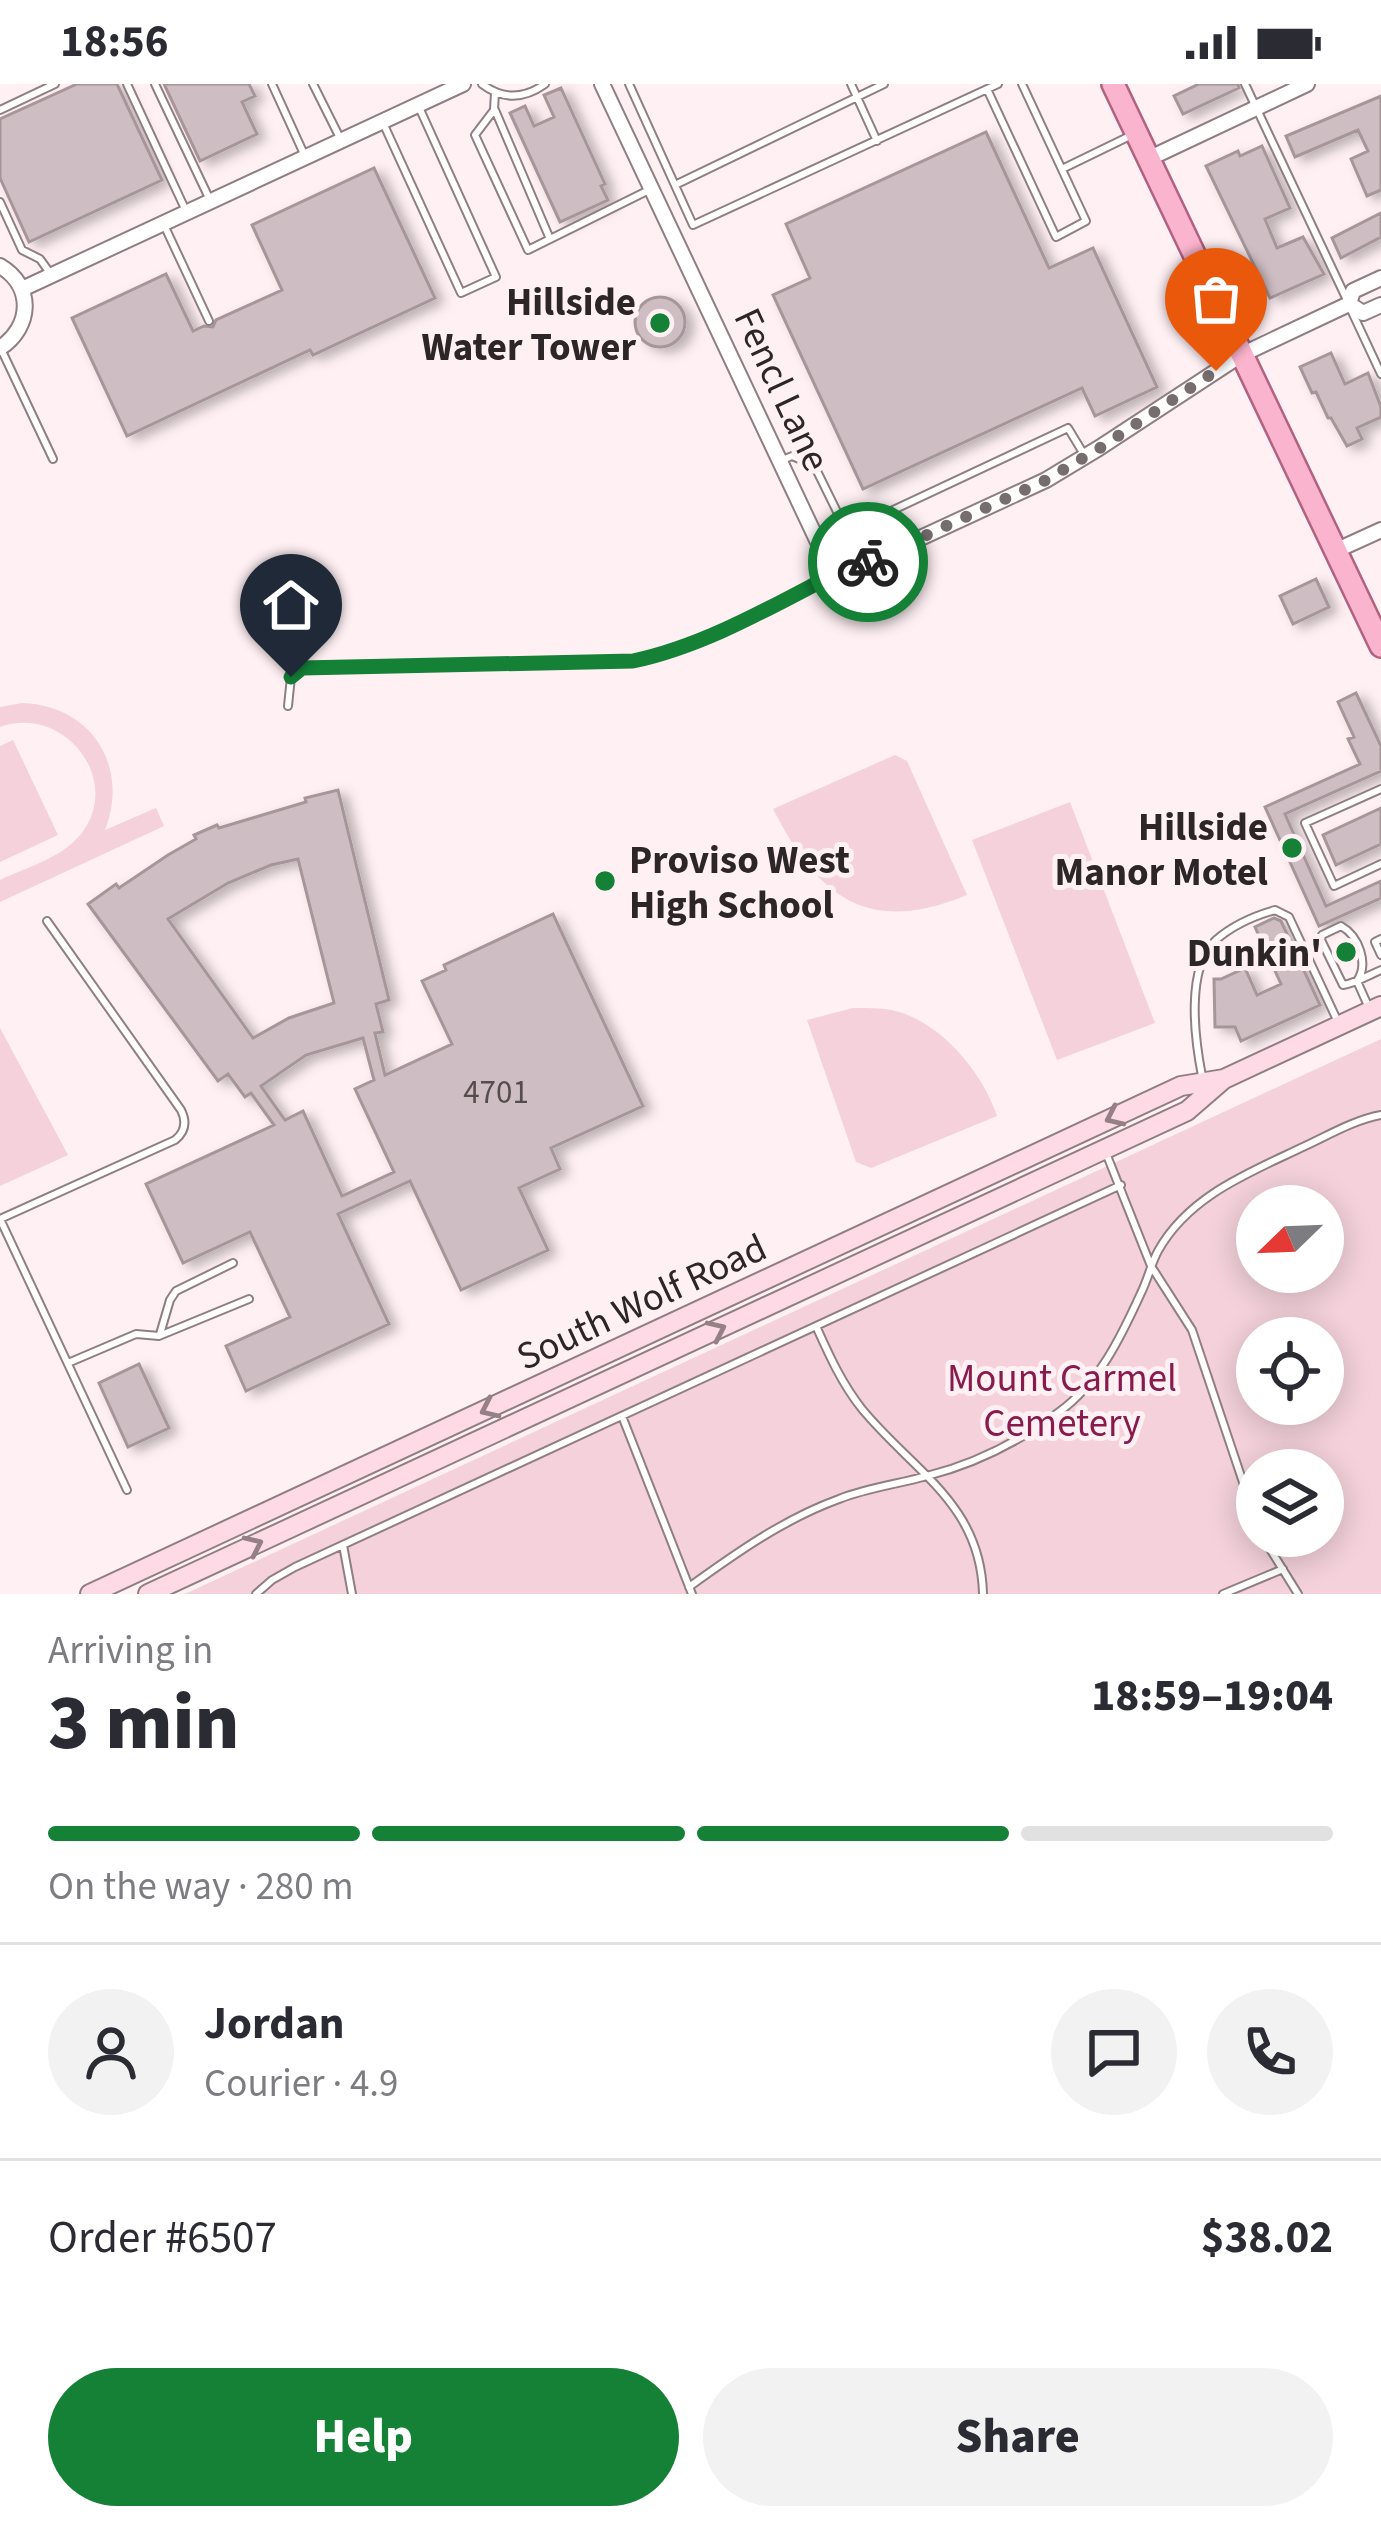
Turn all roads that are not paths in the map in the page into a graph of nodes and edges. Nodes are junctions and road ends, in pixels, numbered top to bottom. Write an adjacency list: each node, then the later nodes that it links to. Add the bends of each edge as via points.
1 (55, 84): 24 (lane)
2 (127, 84): 37 (lane)
3 (155, 84): 36 (lane)
4 (272, 84): 30 (lane)
5 (313, 84): 29 (lane)
6 (464, 84): 19 (street)
7 (482, 84): 20 (lane)
8 (545, 84): 20 (lane, via 518,96)
9 (602, 84): 34 (street, Fencl Lane)
10 (629, 84): 33 (lane)
11 (851, 84): 21 (lane)
12 (884, 84): 21 (lane)
13 (998, 84): 18 (lane)
14 (1022, 84): 32 (lane)
15 (1113, 84): 27 (main road)
16 (1246, 84): 23 (lane)
17 (1307, 84): 23 (street)
18 (987, 89): 28 (lane); 32 (lane, via 1056,237 1086,221)
19 (436, 90): 22 (street)
20 (495, 92): 25 (lane)
21 (858, 98): 28 (lane); 33 (lane)
22 (418, 105): 26 (street); 26 (lane, via 496,277 461,293)
23 (1256, 108): 31 (street); 44 (lane)
24 (0, 110)
25 (494, 110): 39 (lane); 39 (lane, via 475,135 528,250)
26 (382, 122): 29 (street)
27 (1136, 133): 31 (main road); 32 (lane)
28 (877, 140): 33 (lane, via 693,224)
29 (342, 141): 30 (street)
30 (305, 158): 36 (street)
31 (1148, 159): 48 (main road)
32 (1062, 169)
33 (675, 185)
34 (651, 189): 39 (lane); 52 (street, Fencl Lane)
35 (0, 202): 41 (lane, via 22,250)
36 (211, 202): 37 (street)
37 (187, 213): 38 (street)
38 (164, 224): 41 (street); 46 (lane)
39 (550, 239)
40 (0, 266): 43 (street)
41 (52, 275): 43 (street)
42 (1381, 278): 44 (street, via 1353,291)
43 (22, 290): 47 (street, via 23,321)
44 (1348, 304): 45 (street, via 1363,313); 48 (street); 49 (lane)
45 (1381, 305)
46 (208, 321)
47 (0, 348): 51 (lane)
48 (1241, 355): 50 (street); 55 (main road)
49 (1381, 374)
50 (1086, 456): 53 (lane, via 1068,428); 56 (street)
51 (53, 459)
52 (780, 461): 53 (lane, via 792,456 814,465 847,530); 57 (street, Fencl Lane, via 824,551)
53 (874, 519): 56 (lane)
54 (1381, 530): 55 (street)
55 (1335, 551): 58 (main road)
56 (889, 553): 57 (street)
57 (850, 566): 59 (lane, via 665,654 302,668 291,677)
58 (1380, 640)
59 (288, 706)
60 (1381, 788): 61 (lane, via 1306,823 1334,886)
61 (1381, 864)
62 (47, 921): 73 (lane, via 185,1123 175,1140)
63 (1381, 939): 64 (lane)
64 (1381, 955)
65 (1381, 970): 66 (lane)
66 (1357, 981): 66 (lane, via 1364,963 1350,932 1326,932 1321,940 1339,980); 67 (lane)
67 (1376, 1008): 68 (main road, South Wolf Road)
68 (1340, 1025): 69 (main road, South Wolf Road); 69 (lane, via 1289,917 1275,910 1251,917 1213,942 1198,976 1193,1026)
69 (1214, 1081): 71 (main road, South Wolf Road, via 1187,1111); 88 (main road, South Wolf Road, one-way to 88, via 1180,1086)
70 (1381, 1115): 75 (lane, via 1216,1191 1175,1227)
71 (1105, 1149): 72 (lane); 89 (main road, South Wolf Road, one-way to 71)
72 (1121, 1185): 75 (lane); 77 (lane)
73 (0, 1219): 79 (lane)
74 (233, 1263): 78 (lane, via 176,1291)
75 (1151, 1266): 81 (lane, via 1192,1330); 82 (lane, via 1082,1393 1016,1440)
76 (249, 1299): 78 (lane)
77 (816, 1326): 80 (lane); 82 (lane, via 862,1409)
78 (159, 1336): 79 (lane, via 136,1334)
79 (68, 1363): 83 (lane)
80 (622, 1416): 84 (lane); 87 (lane)
81 (1236, 1461)
82 (929, 1476): 87 (lane, via 815,1509); 92 (lane, via 971,1535)
83 (127, 1490)
84 (343, 1545): 90 (lane); 91 (lane)
85 (1275, 1557): 86 (lane)
86 (1282, 1569): 93 (lane); 94 (lane)
87 (690, 1590)
88 (90, 1594)
89 (148, 1594)
90 (256, 1594)
91 (352, 1594)
92 (983, 1594)
93 (1223, 1594)
94 (1298, 1594)

